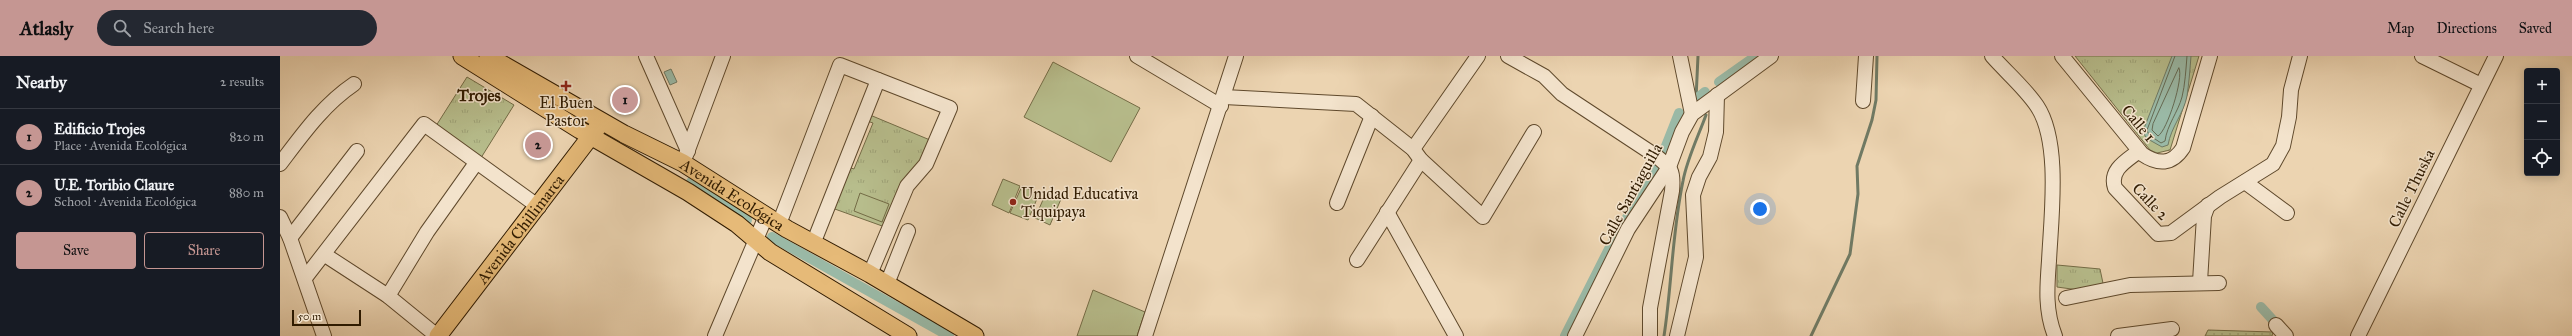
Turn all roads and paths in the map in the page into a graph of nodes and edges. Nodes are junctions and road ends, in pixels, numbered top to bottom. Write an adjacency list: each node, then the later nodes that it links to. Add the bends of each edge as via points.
1 (462, 56): 18 (main road, Avenida Ecológica)
2 (488, 56): 18 (main road, Avenida Ecológica)
3 (646, 56): 33 (street)
4 (723, 56): 33 (street)
5 (1138, 56): 24 (street)
6 (1236, 56): 24 (street)
7 (1478, 56): 32 (street)
8 (1508, 56): 36 (street, via 1544,76 1562,94)
9 (1680, 56): 25 (street)
10 (1772, 56): 22 (street, Calle Santiaguilla)
11 (1866, 56): 23 (street)
12 (1992, 56): 71 (street, via 2037,106 2051,146 2052,212 2047,300 2050,323)
13 (2062, 56): 31 (street, Calle 1)
14 (2210, 56): 31 (street, Calle 1, via 2183,148 2178,156 2169,162 2159,162 2151,160)
15 (2300, 56): 37 (street, Calle 2, via 2280,154 2273,164)
16 (2422, 56): 21 (street)
17 (2496, 56): 21 (street, Calle Thuska)
18 (504, 67): 27 (main road, Avenida Ecológica); 29 (main road, Avenida Ecológica)
19 (878, 80): 44 (street, via 840,65); 49 (street); 52 (street, via 950,108 926,164 907,186)
20 (354, 84): 34 (street, via 340,93 316,117)
21 (2481, 85): 74 (street, Calle Thuska)
22 (1715, 96): 25 (street, Calle Santiaguilla); 70 (street, via 1716,132 1710,157 1693,195 1696,257)
23 (1863, 101)
24 (1222, 102): 26 (street, via 1356,104); 66 (street)
25 (1696, 110): 36 (street, Calle Santiaguilla, via 1682,132)
26 (1372, 116): 32 (street); 38 (street)
27 (601, 121): 29 (main road, Avenida Chillimarca); 33 (main road, Avenida Ecológica)
28 (1534, 132): 32 (street, via 1483,217)
29 (592, 136): 40 (main road, Avenida Chillimarca); 48 (main road, Avenida Ecológica, via 688,192 737,224)
30 (357, 151): 47 (street)
31 (2139, 151): 45 (street, Calle 2, via 2115,173 2115,188 2158,234 2171,233)
32 (1417, 155): 41 (street)
33 (686, 157): 44 (main road, Avenida Ecológica)
34 (280, 164)
35 (476, 164): 40 (street); 50 (street, via 424,124); 57 (street, via 427,232)
36 (1669, 167): 68 (street, Calle Santiaguilla, via 1628,229); 69 (street, via 1673,174 1672,191 1650,308)
37 (2245, 182): 39 (street, Calle 2); 42 (street)
38 (1337, 203)
39 (2208, 206): 45 (street, Calle 2); 54 (street, via 2204,216)
40 (538, 207): 62 (main road, Avenida Chillimarca)
41 (1387, 212): 51 (street); 67 (street)
42 (2287, 213)
43 (280, 217): 47 (street)
44 (772, 220): 48 (street); 49 (main road, Avenida Ecológica)
45 (2185, 222): 54 (street, via 2194,226 2198,232)
46 (908, 231): 56 (street)
47 (290, 238): 53 (street)
48 (757, 241): 63 (street); 64 (main road, Avenida Ecológica, via 825,287)
49 (813, 244): 52 (main road, Avenida Ecológica)
50 (325, 255): 53 (street); 57 (street)
51 (1356, 260)
52 (870, 274): 56 (main road, Avenida Ecológica)
53 (305, 278): 61 (street)
54 (2197, 282): 55 (street); 58 (street, via 2130,285)
55 (2219, 283)
56 (887, 284): 65 (main road, Avenida Ecológica)
57 (388, 296): 62 (street)
58 (2066, 298)
59 (2276, 325): 73 (street)
60 (2172, 329): 72 (street)
61 (324, 336)
62 (438, 336)
63 (715, 336)
64 (908, 336)
65 (975, 336)
66 (1145, 336)
67 (1456, 336)
68 (1575, 336)
69 (1650, 336)
70 (1677, 336)
71 (2055, 336)
72 (2118, 336)
73 (2286, 336)
74 (2358, 336)

